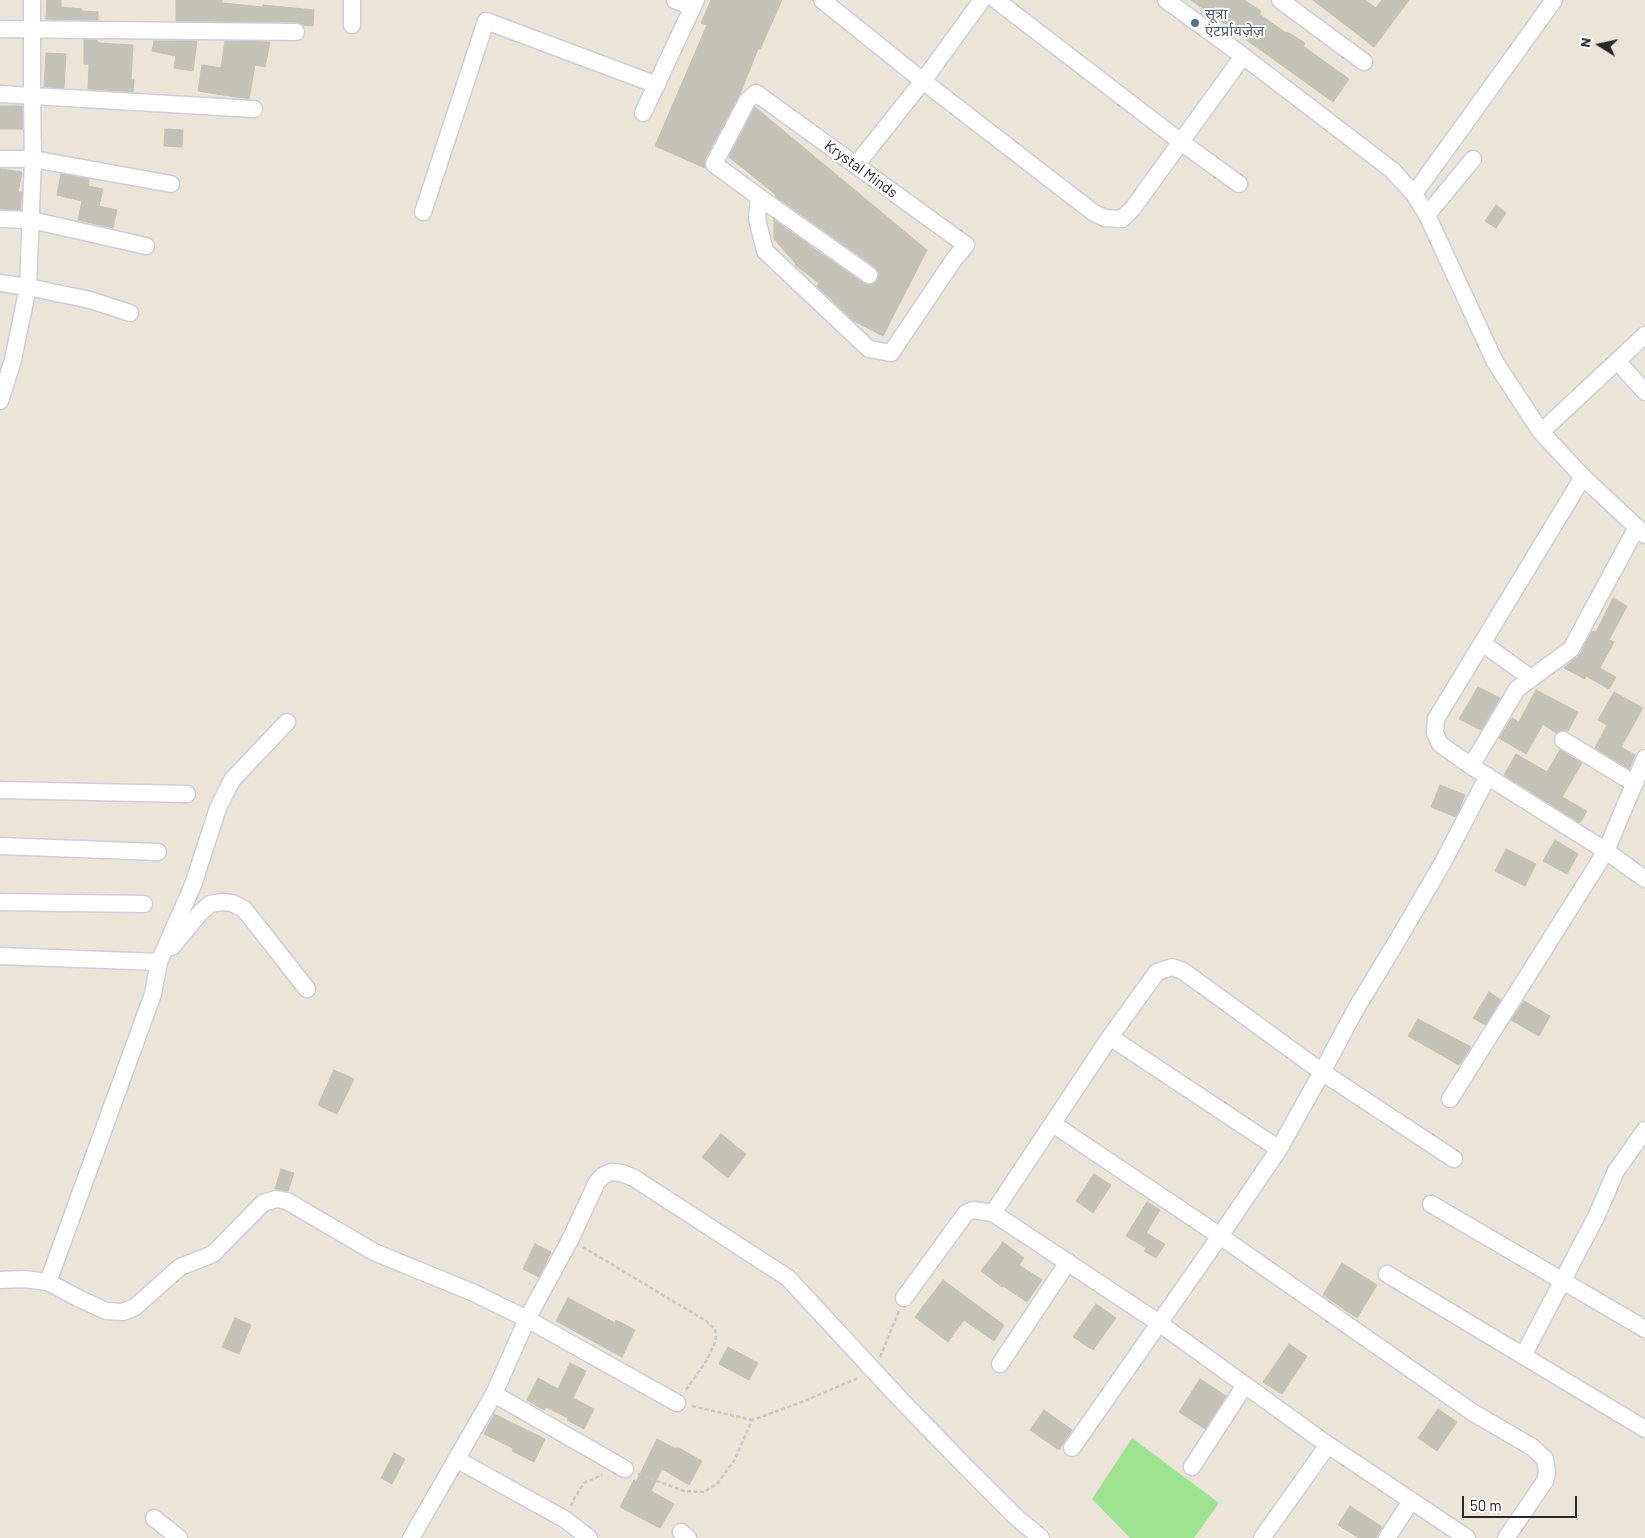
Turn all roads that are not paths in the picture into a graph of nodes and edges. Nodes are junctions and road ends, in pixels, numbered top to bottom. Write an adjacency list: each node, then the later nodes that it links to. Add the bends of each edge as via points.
1 (32, 0): 13 (street)
2 (352, 0): 11 (street)
3 (675, 0): 10 (street)
4 (822, 0): 17 (street)
5 (982, 0): 17 (street)
6 (996, 0): 23 (street)
7 (1166, 0): 15 (street)
8 (1280, 0): 16 (street)
9 (1554, 0): 30 (street)
10 (695, 4): 18 (street)
11 (352, 25)
12 (0, 29): 13 (street)
13 (33, 29): 14 (street); 20 (street)
14 (296, 32)
15 (1243, 56): 23 (street); 30 (street, via 1392,170)
16 (1364, 62)
17 (924, 81): 23 (street, via 1094,213 1105,218 1122,219 1133,208); 27 (street)
18 (656, 85): 22 (street); 32 (street, via 486,21)
19 (0, 94): 20 (street)
20 (32, 95): 21 (street); 25 (street)
21 (254, 109)
22 (643, 113)
23 (1181, 142): 29 (street)
24 (0, 159): 25 (street)
25 (33, 159): 28 (street); 35 (street)
26 (1472, 159): 33 (street)
27 (856, 165): 31 (street, Krystal Minds, via 756,93 747,101 714,164); 31 (street, Krystal Minds, via 966,244 891,353 869,349 765,251 757,219)
28 (171, 184)
29 (1239, 184)
30 (1414, 194): 33 (street)
31 (759, 197): 37 (street)
32 (423, 212)
33 (1427, 215): 45 (street, via 1495,362)
34 (0, 219): 35 (street)
35 (31, 220): 36 (street); 39 (street)
36 (146, 246)
37 (869, 275)
38 (0, 283): 39 (street)
39 (28, 287): 40 (street, via 90,300); 44 (street, via 13,360)
40 (130, 313)
41 (1645, 335): 42 (street)
42 (1617, 361): 43 (street); 45 (street)
43 (1645, 392)
44 (0, 402)
45 (1540, 432): 46 (street)
46 (1582, 477): 47 (street); 48 (street)
47 (1641, 531): 49 (street, via 1571,649)
48 (1482, 642): 49 (street); 53 (street, via 1436,719 1435,733 1440,744)
49 (1531, 678): 53 (street, via 1517,688)
50 (287, 722): 65 (street, via 232,780 218,808 193,885)
51 (1563, 740): 55 (street)
52 (1645, 758): 55 (street)
53 (1471, 766): 54 (street)
54 (1488, 776): 59 (street); 68 (street, via 1442,864 1356,1007)
55 (1635, 784): 59 (street)
56 (0, 790): 57 (street)
57 (187, 794)
58 (0, 846): 60 (street)
59 (1606, 851): 61 (street); 69 (street)
60 (158, 852)
61 (1645, 878)
62 (0, 902): 63 (street)
63 (144, 904)
64 (0, 956): 65 (street)
65 (159, 962): 66 (street, via 210,904 232,903 244,909); 81 (street, via 153,994)
66 (307, 989)
67 (1110, 1037): 68 (street, via 1157,972 1172,967 1193,977); 70 (street); 72 (street)
68 (1322, 1072): 72 (street); 73 (street)
69 (1450, 1099)
70 (1053, 1124): 75 (street); 76 (street)
71 (1645, 1130): 80 (street, via 1616,1171)
72 (1279, 1149): 76 (street)
73 (1454, 1159)
74 (1430, 1204): 80 (street)
75 (993, 1213): 77 (street); 82 (street, via 973,1210 966,1213)
76 (1220, 1236): 84 (street); 106 (street, via 1472,1412 1545,1459 1545,1481)
77 (1068, 1262): 84 (street); 87 (street)
78 (1387, 1274): 86 (street)
79 (0, 1280): 81 (street)
80 (1562, 1281): 85 (street); 86 (street)
81 (48, 1282): 83 (street, via 106,1311 123,1312 135,1306 180,1267 212,1254 263,1203 276,1199 287,1201 374,1252 474,1293)
82 (904, 1298)
83 (527, 1319): 89 (street); 90 (street); 102 (street, via 597,1182 611,1172 622,1172 788,1278 874,1371)
84 (1159, 1323): 88 (street); 93 (street)
85 (1645, 1330)
86 (1523, 1356): 91 (street)
87 (1000, 1364)
88 (1245, 1385): 92 (street); 95 (street)
89 (494, 1394): 94 (street); 96 (street)
90 (677, 1403)
91 (1645, 1429)
92 (1328, 1445): 97 (street); 103 (street)
93 (1072, 1448)
94 (456, 1459): 100 (street); 101 (street, via 566,1520)
95 (1192, 1467)
96 (625, 1469)
97 (1411, 1501): 104 (street); 105 (street)
98 (154, 1518): 99 (street)
99 (179, 1538)
100 (410, 1538)
101 (589, 1538)
102 (1040, 1538)
103 (1262, 1538)
104 (1387, 1538)
105 (1467, 1538)
106 (1506, 1538)

